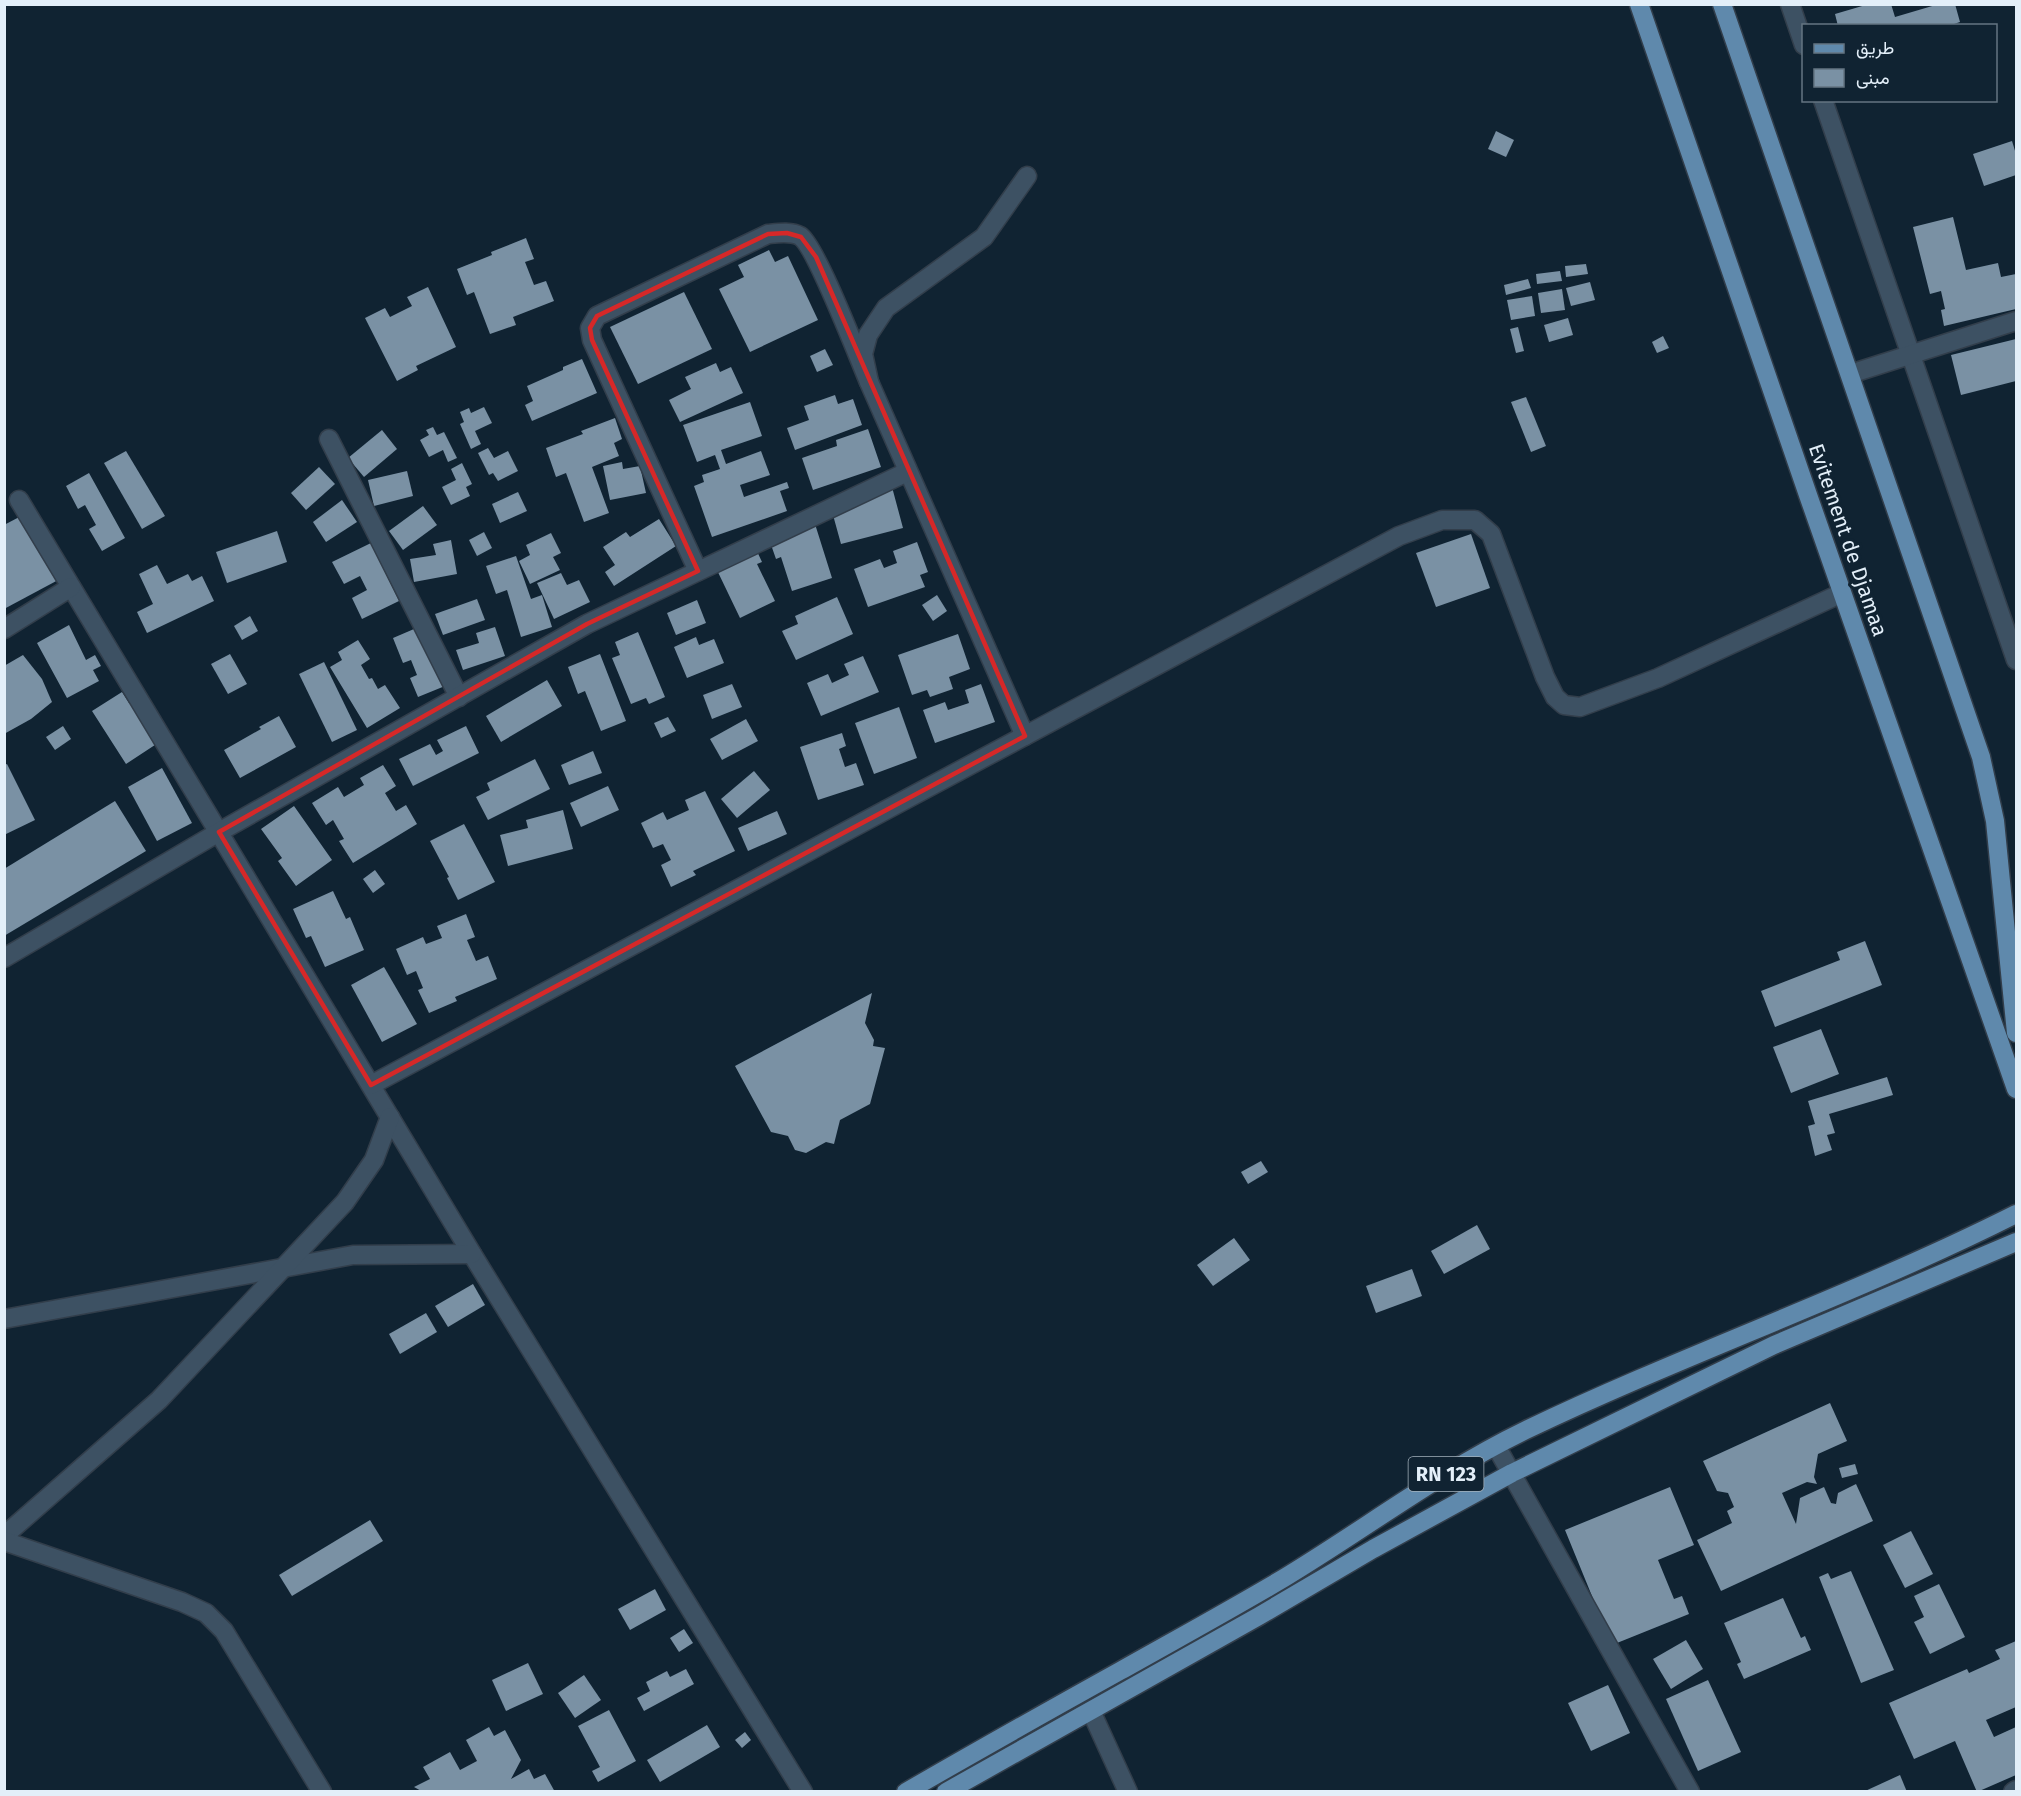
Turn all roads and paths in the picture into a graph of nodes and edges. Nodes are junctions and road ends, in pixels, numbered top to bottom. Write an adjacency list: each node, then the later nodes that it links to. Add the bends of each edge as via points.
1 (1640, 4): 16 (main road, Evitement de Djamaa)
2 (1722, 4): 9 (main road)
3 (1790, 4): 4 (street)
4 (1802, 42)
5 (1824, 102): 8 (street)
6 (1027, 176): 10 (street, via 984,237 886,308 868,335 863,354)
7 (2016, 321): 8 (street)
8 (1911, 356): 9 (street); 18 (street)
9 (1850, 374): 24 (main road, via 1989,789 2000,853)
10 (869, 382): 12 (street); 14 (street, via 816,257 801,237 787,233 768,234 597,316 590,328 592,340)
11 (329, 439): 20 (street)
12 (907, 472): 14 (street); 21 (street)
13 (19, 500): 15 (street)
14 (698, 571): 20 (street, via 587,624)
15 (71, 587): 17 (street); 22 (street)
16 (1842, 593): 21 (street, via 1658,678 1580,707 1564,705 1545,677 1491,534 1475,520 1442,520 1399,536); 26 (main road, Evitement de Djamaa)
17 (4, 629)
18 (2012, 632): 19 (street)
19 (2016, 660)
20 (459, 697): 22 (street)
21 (1025, 736): 25 (street)
22 (219, 832): 23 (street); 25 (street)
23 (4, 958)
24 (2016, 1033)
25 (370, 1085): 27 (street)
26 (2016, 1089)
27 (390, 1117): 30 (street); 31 (street, via 374,1160 345,1202)
28 (2016, 1214): 33 (main road, RN 123, via 1952,1246 1764,1325)
29 (2016, 1242): 34 (main road, RN 123, via 1774,1345)
30 (472, 1254): 31 (street, via 353,1255); 39 (street)
31 (283, 1268): 32 (street); 35 (street, via 159,1400)
32 (4, 1319)
33 (1496, 1446): 34 (street); 40 (main road, RN 123, via 1256,1594)
34 (1512, 1473): 37 (main road, RN 123); 43 (street)
35 (4, 1536)
36 (4, 1541): 38 (street, via 206,1613 224,1632)
37 (1091, 1711): 41 (main road, RN 123); 42 (street)
38 (322, 1791)
39 (803, 1791)
40 (906, 1791)
41 (946, 1791)
42 (1128, 1791)
43 (1690, 1791)

